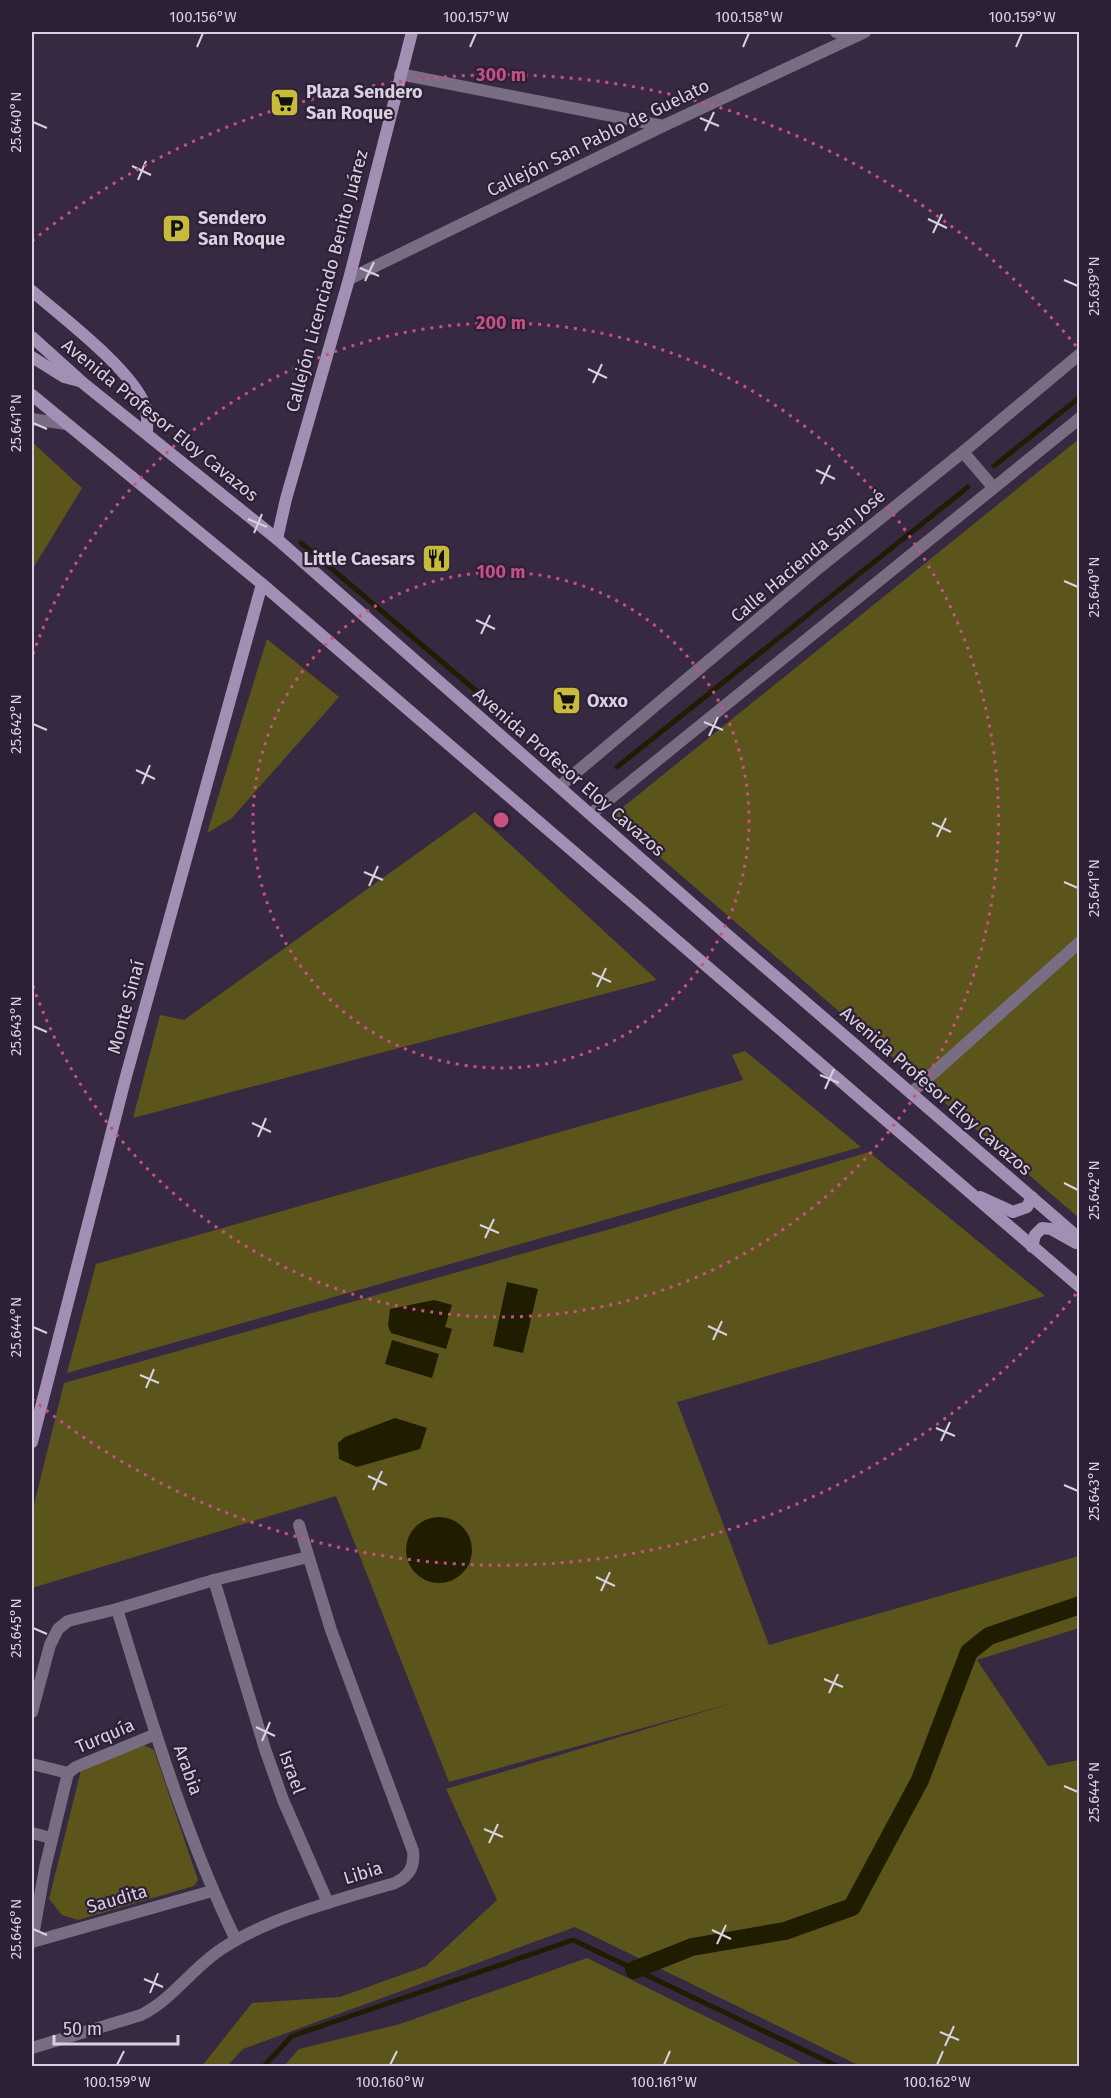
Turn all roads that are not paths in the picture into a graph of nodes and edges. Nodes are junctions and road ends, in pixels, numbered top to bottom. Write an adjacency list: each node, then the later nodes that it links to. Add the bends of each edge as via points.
1 (412, 32): 4 (main road, Callejón Licenciado Benito Juárez)
2 (836, 32): 3 (street)
3 (860, 34): 5 (street, Callejón San Pablo de Guelato)
4 (400, 74): 5 (street); 6 (main road, Callejón Licenciado Benito Juárez)
5 (663, 126): 6 (street, Callejón San Pablo de Guelato)
6 (349, 279): 19 (main road, Callejón Licenciado Benito Juárez)
7 (32, 291): 16 (main road, via 133,385 145,406)
8 (32, 337): 11 (main road, Avenida Profesor Eloy Cavazos)
9 (1080, 354): 17 (street, Calle Hacienda San José)
10 (32, 357): 11 (main road, via 64,377)
11 (83, 383): 16 (main road, Avenida Profesor Eloy Cavazos)
12 (32, 395): 15 (main road)
13 (1080, 418): 18 (street)
14 (32, 419): 15 (street)
15 (66, 424): 20 (main road)
16 (147, 433): 19 (main road, Avenida Profesor Eloy Cavazos)
17 (963, 452): 18 (street); 21 (street, Calle Hacienda San José)
18 (993, 488): 22 (street)
19 (277, 539): 21 (main road, Avenida Profesor Eloy Cavazos)
20 (262, 584): 25 (main road); 31 (main road, Monte Sinaí, via 131,1058)
21 (560, 786): 22 (main road, Avenida Profesor Eloy Cavazos)
22 (591, 814): 24 (main road, Avenida Profesor Eloy Cavazos)
23 (1080, 942): 24 (street)
24 (911, 1093): 26 (main road, Avenida Profesor Eloy Cavazos)
25 (966, 1190): 26 (main road, via 1013,1212 1027,1207); 29 (main road)
26 (1032, 1197): 27 (main road, Avenida Profesor Eloy Cavazos)
27 (1080, 1239)
28 (1080, 1245): 29 (main road, via 1042,1228)
29 (1032, 1247): 30 (main road)
30 (1080, 1287)
31 (32, 1442)
32 (299, 1525): 33 (street, Libia)
33 (308, 1557): 34 (street); 45 (street, Libia, via 414,1858 411,1870 402,1879)
34 (214, 1580): 35 (street); 45 (street, Israel, via 283,1800)
35 (117, 1609): 36 (street, via 68,1621 58,1629); 37 (street, Arabia)
36 (32, 1712)
37 (156, 1734): 39 (street, Turquía); 44 (street, Arabia)
38 (32, 1764): 39 (street)
39 (68, 1773): 41 (street)
40 (32, 1833): 41 (street)
41 (51, 1838): 43 (street)
42 (32, 1865): 43 (street)
43 (45, 1868): 47 (street)
44 (212, 1891): 46 (street, Arabia); 47 (street, Saudita)
45 (328, 1903): 46 (street, Libia)
46 (236, 1940): 48 (street, Libia, via 205,1961 154,2008 124,2021)
47 (32, 1942)
48 (32, 2048)

